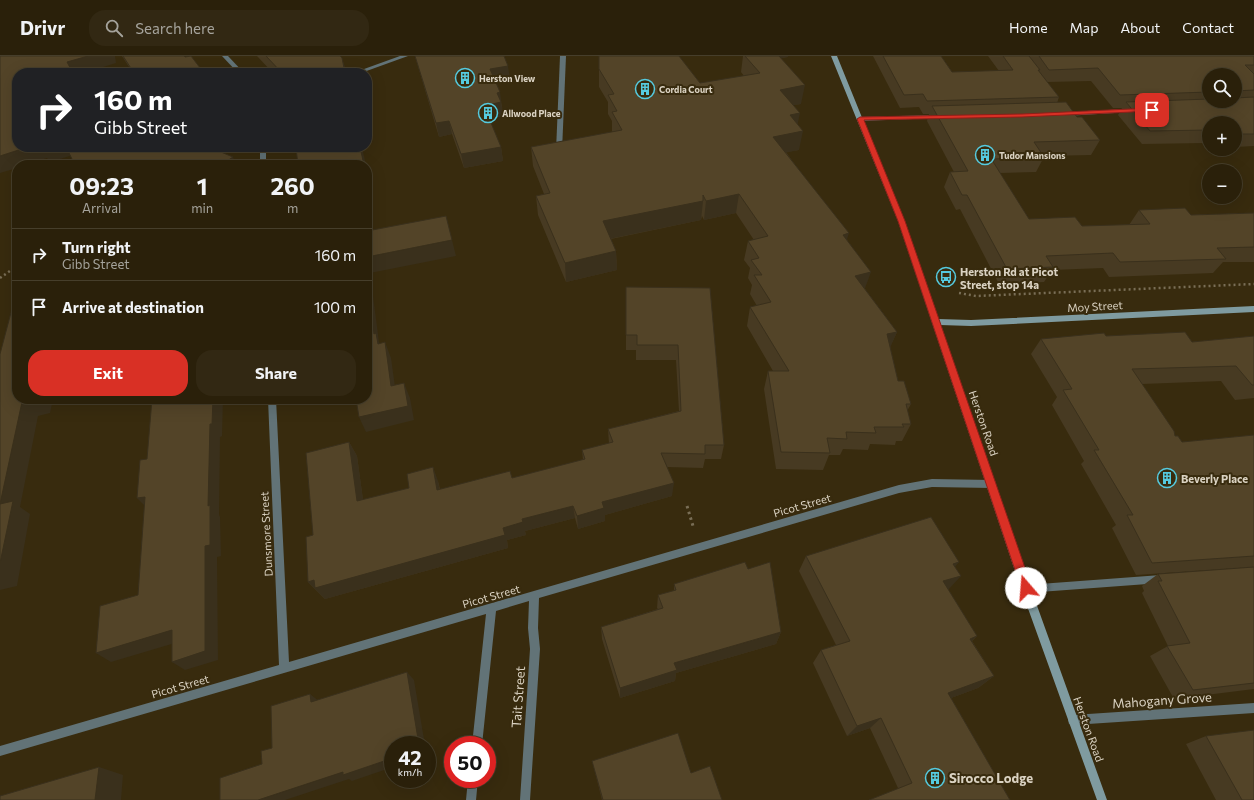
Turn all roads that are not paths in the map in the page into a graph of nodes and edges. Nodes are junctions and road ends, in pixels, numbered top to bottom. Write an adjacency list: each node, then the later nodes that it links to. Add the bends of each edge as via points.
1 (225, 56): 5 (street)
2 (405, 56): 6 (street)
3 (563, 56): 13 (street)
4 (834, 56): 12 (main road, Herston Road)
5 (236, 68)
6 (370, 68)
7 (1058, 108): 10 (street)
8 (1133, 111): 10 (street)
9 (1056, 114): 10 (street)
10 (1062, 114)
11 (947, 117): 12 (street)
12 (860, 119): 15 (main road, Herston Road, via 901,221)
13 (559, 153)
14 (1254, 309): 15 (main road, Moy Street, via 971,323)
15 (937, 322): 17 (main road, Herston Road)
16 (272, 404): 22 (street, Dunsmore Street)
17 (992, 484): 19 (main road, Herston Road); 20 (street, Picot Street, via 932,483 899,489)
18 (1167, 578): 19 (street)
19 (1026, 588): 24 (main road, Herston Road)
20 (534, 596): 21 (street, Picot Street); 29 (street, Tait Street, via 535,649)
21 (491, 608): 22 (street, Picot Street); 25 (street)
22 (284, 668): 26 (street, Picot Street)
23 (1254, 708): 24 (street, Mahogany Grove)
24 (1073, 720): 30 (main road, Herston Road)
25 (478, 736)
26 (0, 750)
27 (473, 788): 28 (street)
28 (471, 800)
29 (525, 800)
30 (1102, 800)

